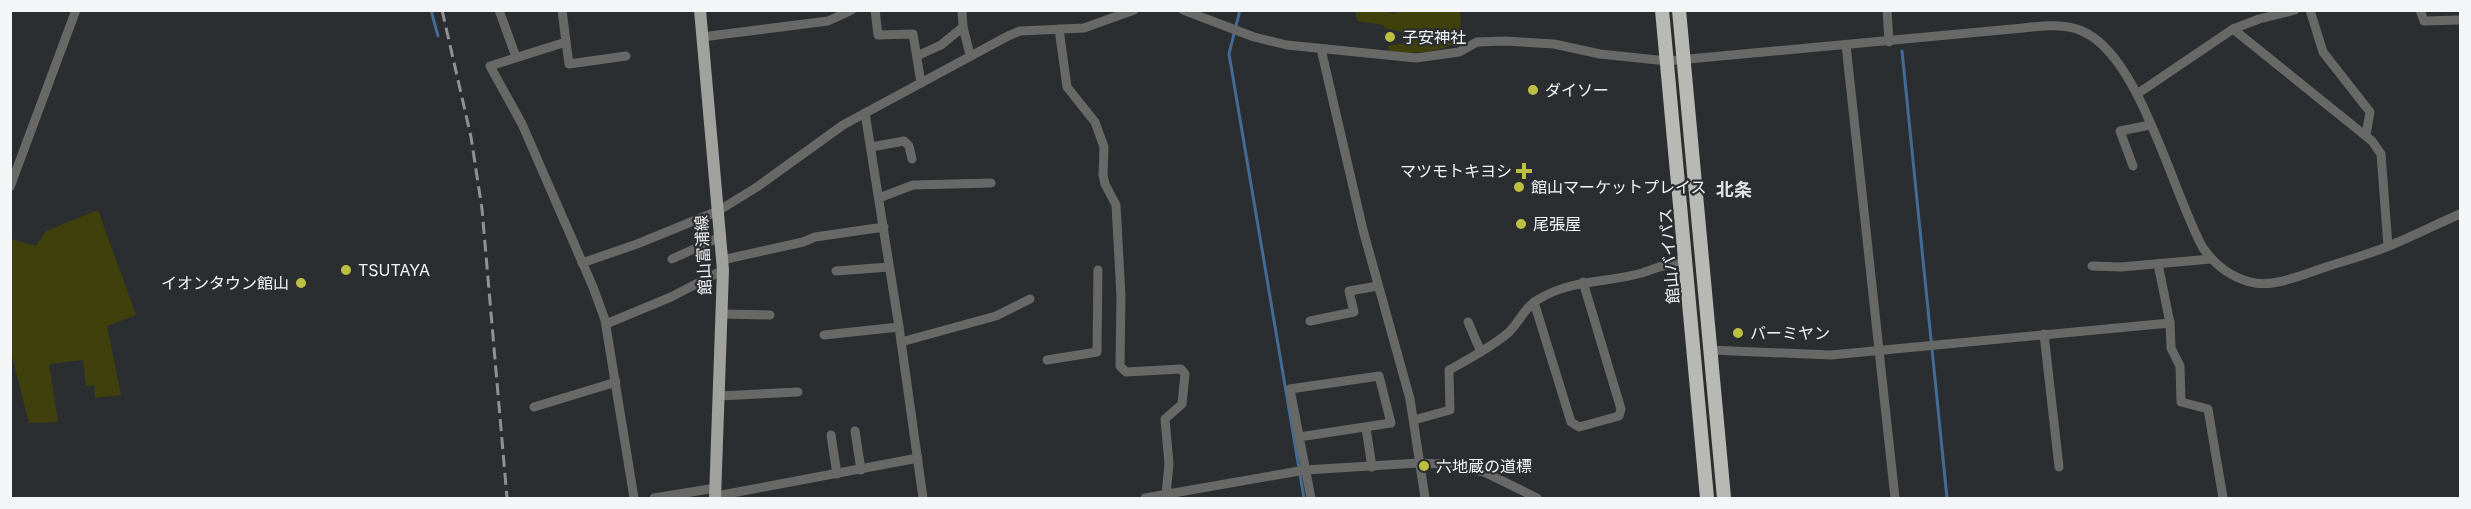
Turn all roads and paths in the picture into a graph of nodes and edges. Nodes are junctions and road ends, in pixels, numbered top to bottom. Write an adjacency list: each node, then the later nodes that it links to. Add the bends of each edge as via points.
1 (76, 10): 41 (street)
2 (498, 10): 29 (street)
3 (562, 10): 22 (street)
4 (700, 10): 21 (main road, 館山富浦線)
5 (852, 10): 21 (street, via 828,21)
6 (875, 10): 28 (street, via 878,35 913,34)
7 (962, 10): 18 (street)
8 (1134, 10): 19 (street, via 1095,25)
9 (1183, 10): 25 (street, via 1279,43)
10 (1662, 10): 31 (highway, 館山バイパス)
11 (1679, 10): 30 (highway, 館山バイパス)
12 (1887, 10): 23 (street)
13 (2295, 10): 16 (street)
14 (2310, 10): 36 (street, via 2323,52 2370,112)
15 (2420, 10): 17 (street, via 2424,21)
16 (2259, 15): 20 (street)
17 (2460, 20)
18 (963, 27): 26 (street); 28 (street, via 941,45)
19 (1059, 29): 26 (street, via 1020,31); 93 (street, via 1067,87 1095,122 1104,147 1105,184 1116,205 1120,366 1126,372 1181,369 1185,374 1182,404 1165,419 1169,464)
20 (2233, 29): 33 (street); 36 (street)
21 (702, 38): 43 (main road, 館山富浦線)
22 (566, 42): 27 (street, via 569,64); 29 (street)
23 (1889, 42): 24 (street); 33 (street, via 2068,27 2083,31 2103,45 2119,62)
24 (1846, 45): 30 (street); 73 (street)
25 (1321, 49): 31 (street, via 1416,58 1459,52 1478,42 1505,41); 59 (street)
26 (970, 55): 32 (street)
27 (626, 56)
28 (917, 56): 32 (street)
29 (516, 57): 51 (street, via 490,66 522,124)
30 (1684, 59): 31 (street); 72 (highway, 館山バイパス)
31 (1667, 61): 49 (highway, 館山バイパス)
32 (921, 83): 34 (street)
33 (2137, 94): 35 (street)
34 (865, 113): 37 (street); 43 (street)
35 (2150, 125): 39 (street, via 2120,131); 50 (street, via 2197,237)
36 (2366, 135): 47 (street, via 2381,154)
37 (871, 147): 38 (street, via 904,141); 42 (street)
38 (912, 159)
39 (2133, 166)
40 (992, 183): 42 (street, via 913,185)
41 (10, 187)
42 (879, 198): 45 (street)
43 (718, 211): 46 (main road, 館山富浦線); 51 (street)
44 (2460, 214): 47 (street)
45 (884, 227): 53 (street, via 815,237); 55 (street)
46 (720, 237): 48 (street); 53 (main road, 館山富浦線)
47 (2388, 246): 50 (street, via 2277,282 2241,280)
48 (672, 259)
49 (1686, 259): 58 (street, via 1641,273); 102 (highway, 館山バイパス)
50 (2211, 259): 52 (street)
51 (582, 263): 67 (street)
52 (2158, 264): 54 (street); 66 (street)
53 (722, 265): 62 (main road, 館山富浦線); 67 (street, via 671,297)
54 (2092, 266)
55 (889, 267): 57 (street); 68 (street)
56 (1098, 270): 75 (street, via 1097,352)
57 (836, 271)
58 (1582, 282): 61 (street); 61 (street, via 1621,409 1619,416 1579,427 1571,422)
59 (1378, 286): 64 (street, via 1349,291 1354,312); 80 (street)
60 (1030, 299): 71 (street, via 996,316)
61 (1534, 302): 74 (street, via 1510,331)
62 (722, 314): 63 (street); 78 (main road, 館山富浦線)
63 (770, 315)
64 (1310, 321)
65 (1468, 322): 74 (street)
66 (2170, 322): 69 (street); 105 (street, via 2172,348 2180,366 2181,402 2208,409)
67 (606, 324): 76 (street)
68 (899, 327): 70 (street); 71 (street)
69 (2044, 334): 73 (street); 88 (street)
70 (824, 335)
71 (901, 342): 85 (street)
72 (1710, 350): 73 (street, via 1831,355); 103 (highway, 館山バイパス)
73 (1880, 350): 104 (street)
74 (1481, 352): 80 (street, via 1449,370 1450,410)
75 (1047, 360)
76 (616, 382): 79 (street); 95 (street)
77 (798, 392): 78 (street)
78 (719, 396): 92 (main road, 館山富浦線)
79 (534, 407)
80 (1414, 420): 86 (street)
81 (1366, 428): 84 (street); 84 (street, via 1391,423 1379,376 1290,389); 87 (street)
82 (855, 431): 89 (street)
83 (831, 435): 91 (street)
84 (1299, 437): 90 (street)
85 (918, 458): 89 (street); 97 (street)
86 (1418, 463): 87 (street); 100 (street); 101 (street, via 1484,472)
87 (1372, 467): 90 (street)
88 (2059, 467)
89 (861, 470): 91 (street)
90 (1301, 471): 94 (street); 99 (street)
91 (837, 474): 92 (street)
92 (716, 494): 96 (street)
93 (1166, 494): 94 (street); 98 (street)
94 (1179, 495)
95 (634, 498)
96 (654, 498)
97 (923, 498)
98 (1145, 498)
99 (1311, 498)
100 (1425, 498)
101 (1537, 498)
102 (1707, 498)
103 (1724, 498)
104 (1895, 498)
105 (2223, 498)

